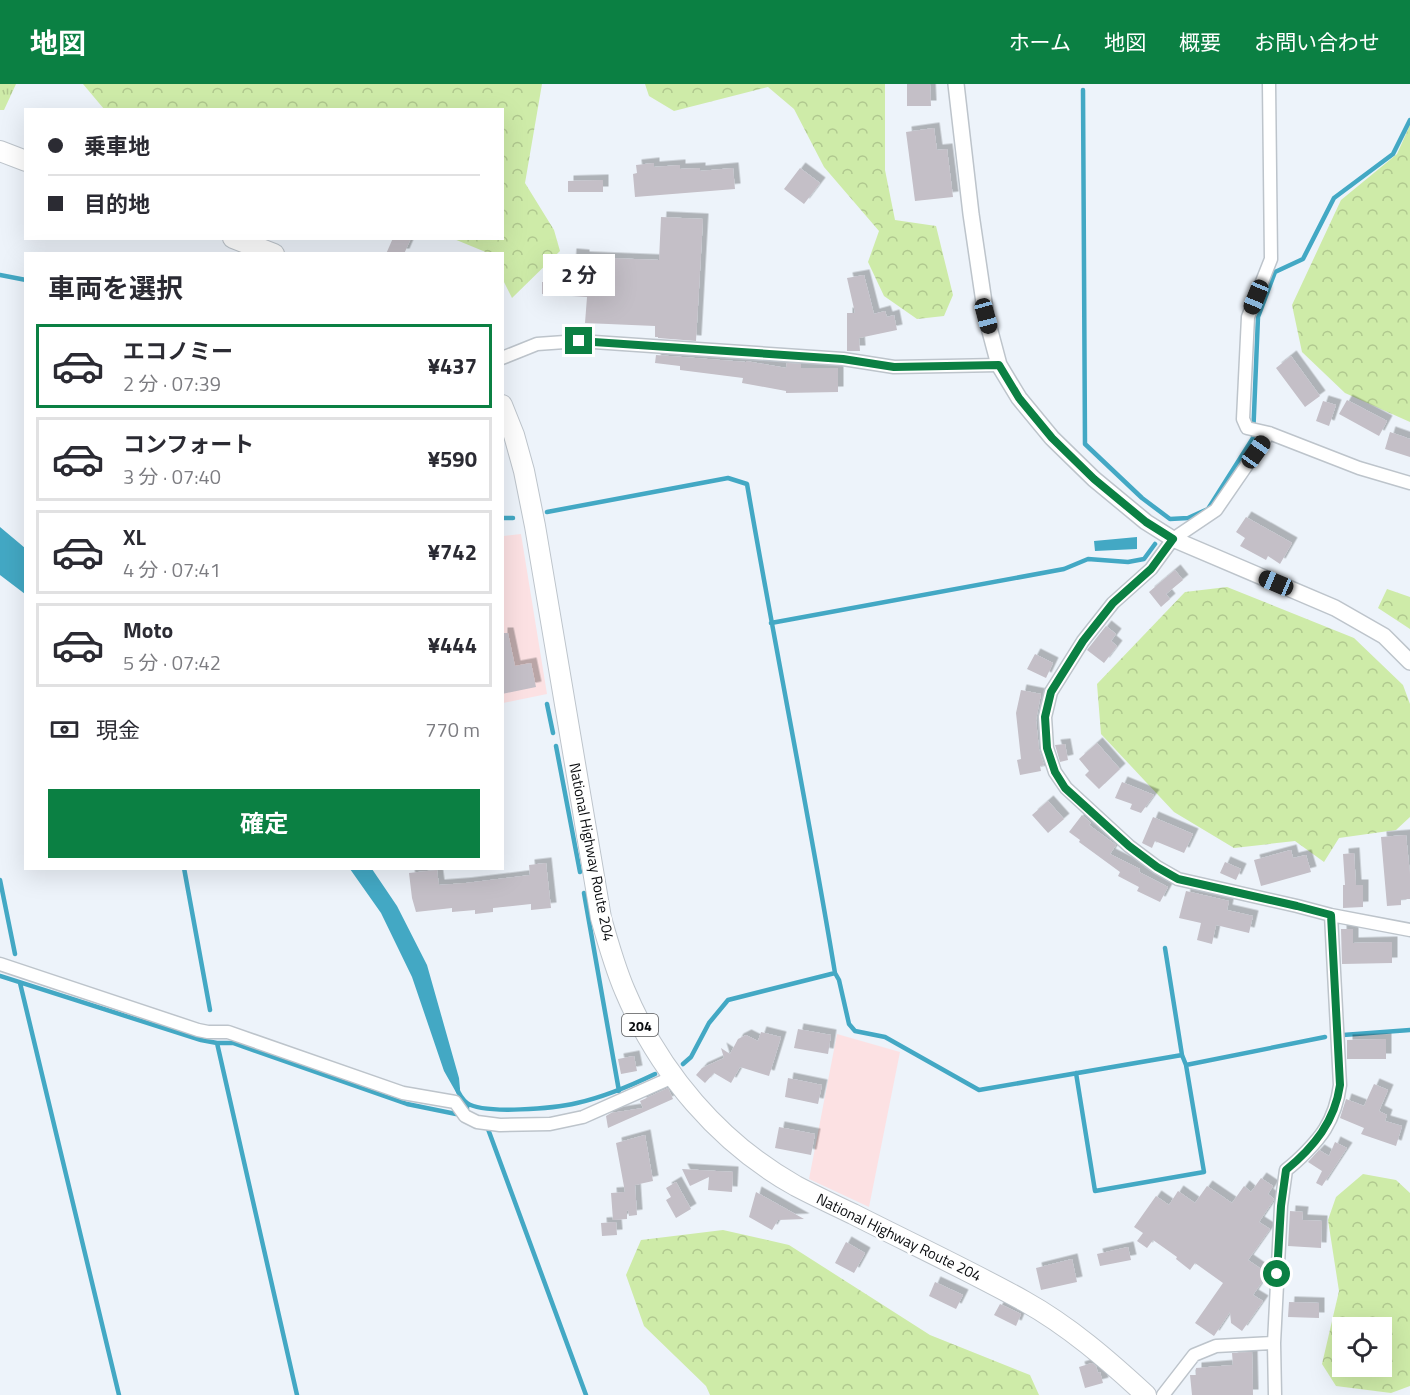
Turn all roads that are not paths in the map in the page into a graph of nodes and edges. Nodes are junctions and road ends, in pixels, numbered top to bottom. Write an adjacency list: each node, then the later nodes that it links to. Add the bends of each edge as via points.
1 (956, 84): 8 (street, via 986,316)
2 (1269, 84): 10 (street, via 1271,259 1248,317 1244,419)
3 (0, 151): 4 (highway)
4 (24, 160)
5 (238, 240): 6 (highway)
6 (269, 252)
7 (504, 357): 8 (street, via 537,344 579,341 843,359 894,367)
8 (999, 365): 12 (street, via 1019,398 1052,438 1094,479)
9 (504, 410): 17 (highway, National Highway Route 204 / 204, via 524,471 535,526 601,918 624,991)
10 (1258, 431): 11 (street); 12 (street, via 1216,510)
11 (1410, 483)
12 (1173, 539): 13 (street, via 1335,608 1384,636); 14 (street, via 1151,569 1113,603 1089,633 1051,692 1045,717 1047,748 1055,772 1065,788 1129,846 1178,879)
13 (1410, 662)
14 (1331, 915): 15 (street); 18 (street, via 1340,1085 1325,1130 1286,1170)
15 (1410, 930)
16 (0, 964): 17 (street, via 198,1030 228,1032 403,1093 455,1102 477,1122 550,1124 583,1117)
17 (673, 1077): 19 (highway, National Highway Route 204 / 204, via 694,1103 757,1161 796,1186 1025,1302 1064,1326)
18 (1274, 1343): 20 (street, via 1216,1346 1194,1355); 21 (street)
19 (1146, 1395)
20 (1164, 1395)
21 (1275, 1395)

